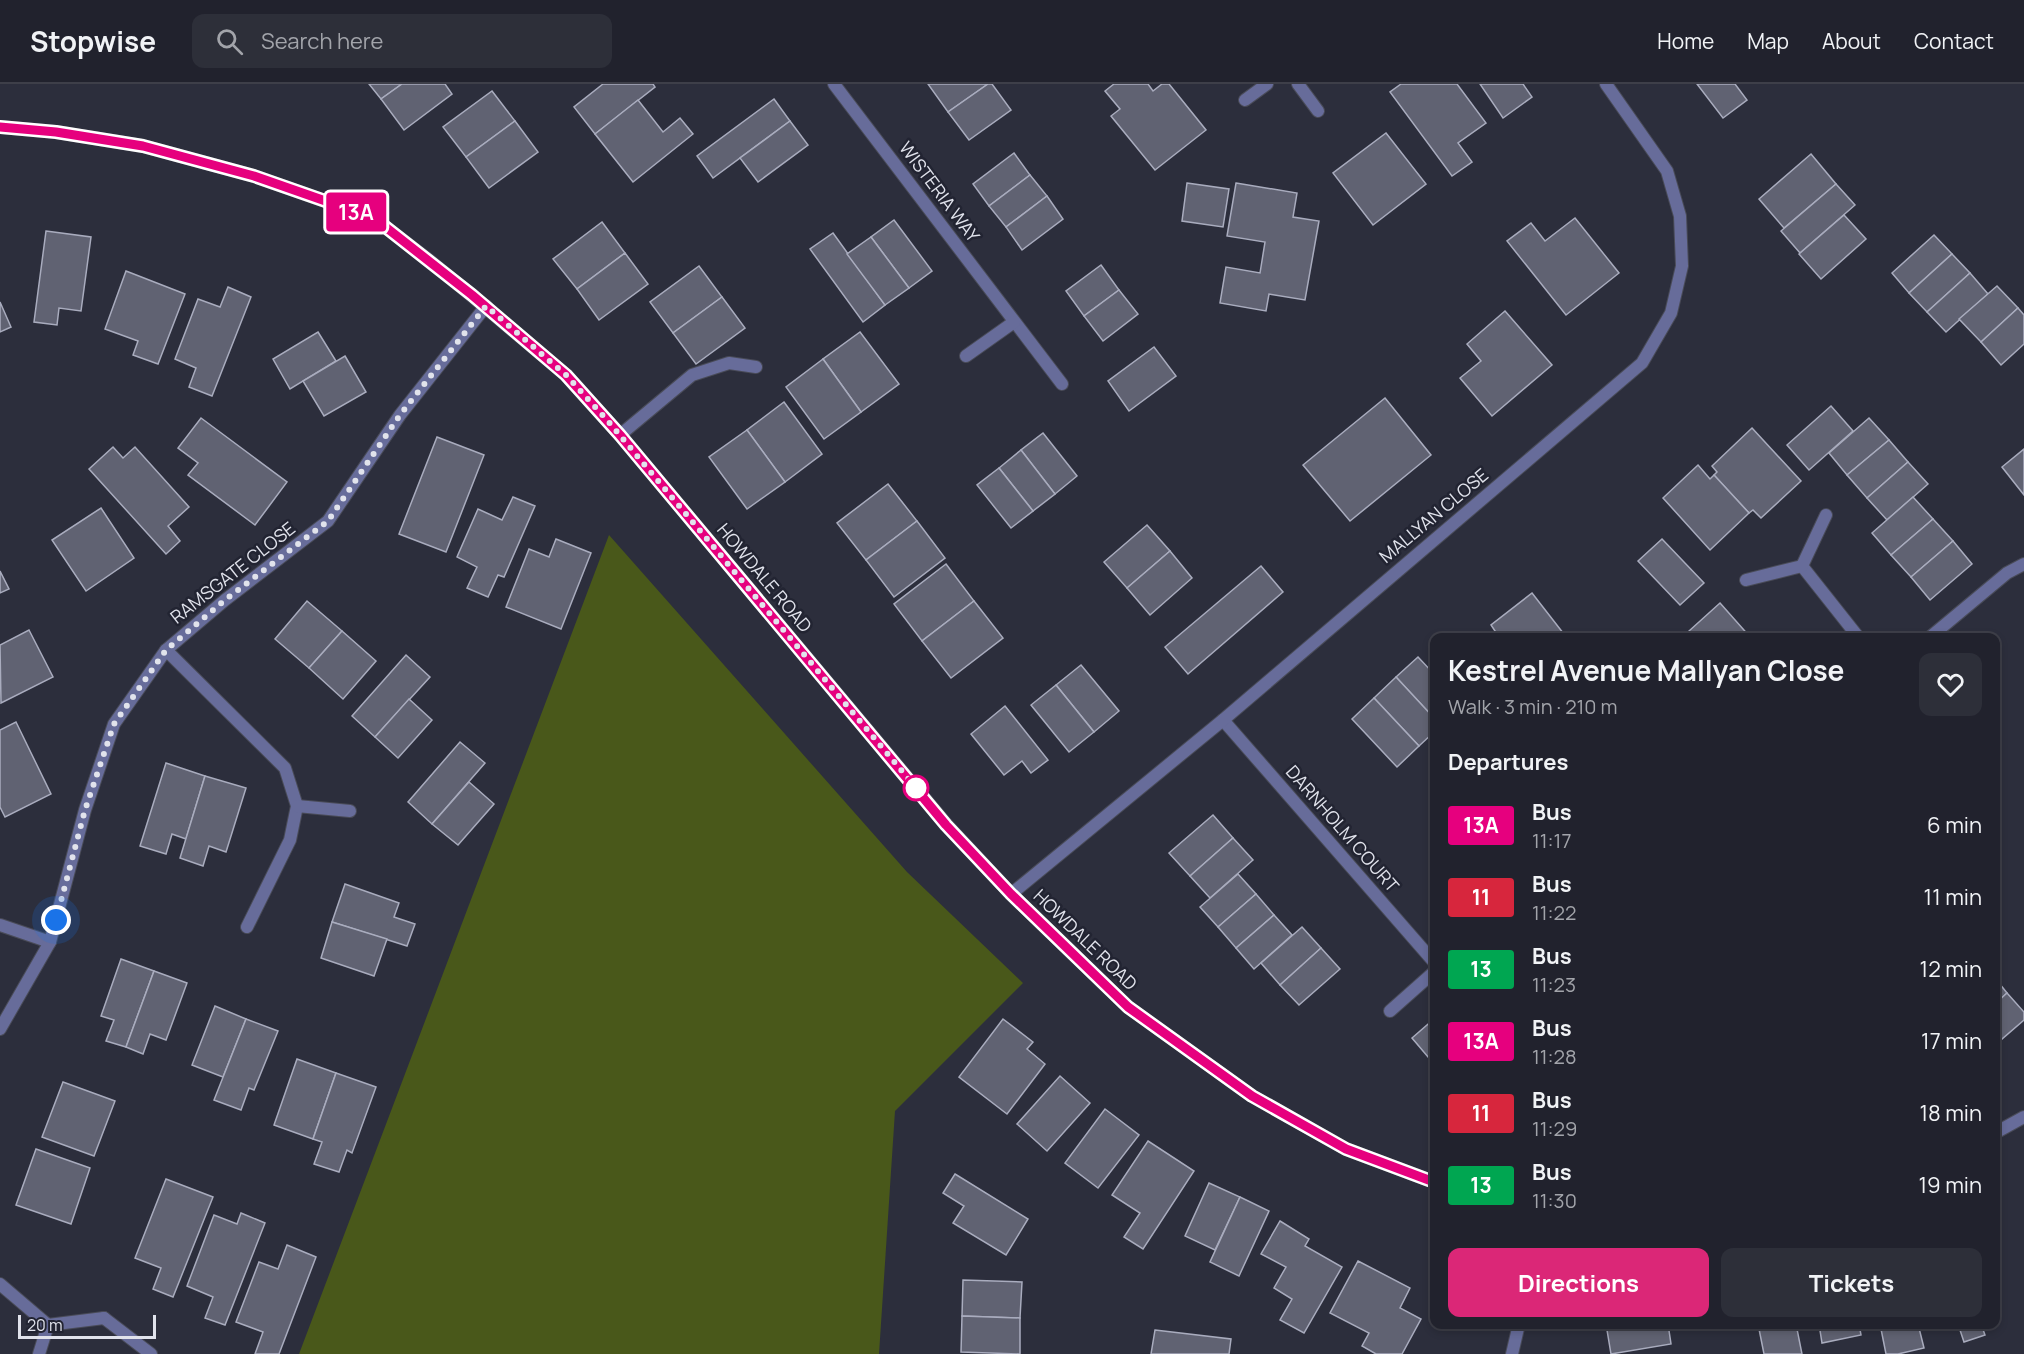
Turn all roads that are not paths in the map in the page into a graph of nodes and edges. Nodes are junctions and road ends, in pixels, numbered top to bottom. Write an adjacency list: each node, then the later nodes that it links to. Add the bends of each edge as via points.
1 (834, 84): 9 (street, WISTERIA WAY)
2 (1267, 84): 5 (street)
3 (1298, 84): 6 (street)
4 (1606, 84): 21 (street, MALLYAN CLOSE, via 1667,171 1680,216 1682,266 1671,312 1642,363)
5 (1245, 100)
6 (1318, 111)
7 (0, 127): 8 (street, HOWDALE ROAD, via 143,146 254,176 374,218)
8 (486, 306): 13 (street, HOWDALE ROAD, via 566,375); 20 (street, RAMSGATE CLOSE, via 400,415 328,521)
9 (1014, 322): 10 (street); 12 (street, WISTERIA WAY)
10 (966, 356)
11 (756, 367): 13 (street, via 729,363 692,375)
12 (1062, 384)
13 (620, 435): 24 (street, HOWDALE ROAD, via 946,825)
14 (1826, 516): 16 (street)
15 (2024, 564): 19 (street, via 2007,573)
16 (1802, 566): 17 (street); 18 (street)
17 (1746, 580)
18 (1855, 633)
19 (1935, 633)
20 (166, 650): 22 (street, via 285,768); 27 (street, RAMSGATE CLOSE, via 114,724 85,810)
21 (1222, 720): 24 (street, MALLYAN CLOSE); 28 (street, DARNHOLM COURT)
22 (297, 806): 23 (street); 26 (street, via 290,840)
23 (350, 811)
24 (1011, 894): 34 (street, HOWDALE ROAD, via 1128,1007 1252,1096 1346,1149)
25 (0, 925): 27 (street)
26 (247, 927)
27 (50, 942): 31 (street, RAMSGATE CLOSE)
28 (1430, 957)
29 (1430, 976): 30 (street)
30 (1390, 1011)
31 (0, 1029)
32 (2024, 1117): 33 (street)
33 (2000, 1130)
34 (1430, 1180)
35 (0, 1284): 36 (street)
36 (48, 1325): 38 (street); 39 (street, via 104,1318)
37 (1518, 1329): 40 (street)
38 (39, 1354)
39 (150, 1354)
40 (1512, 1354)

